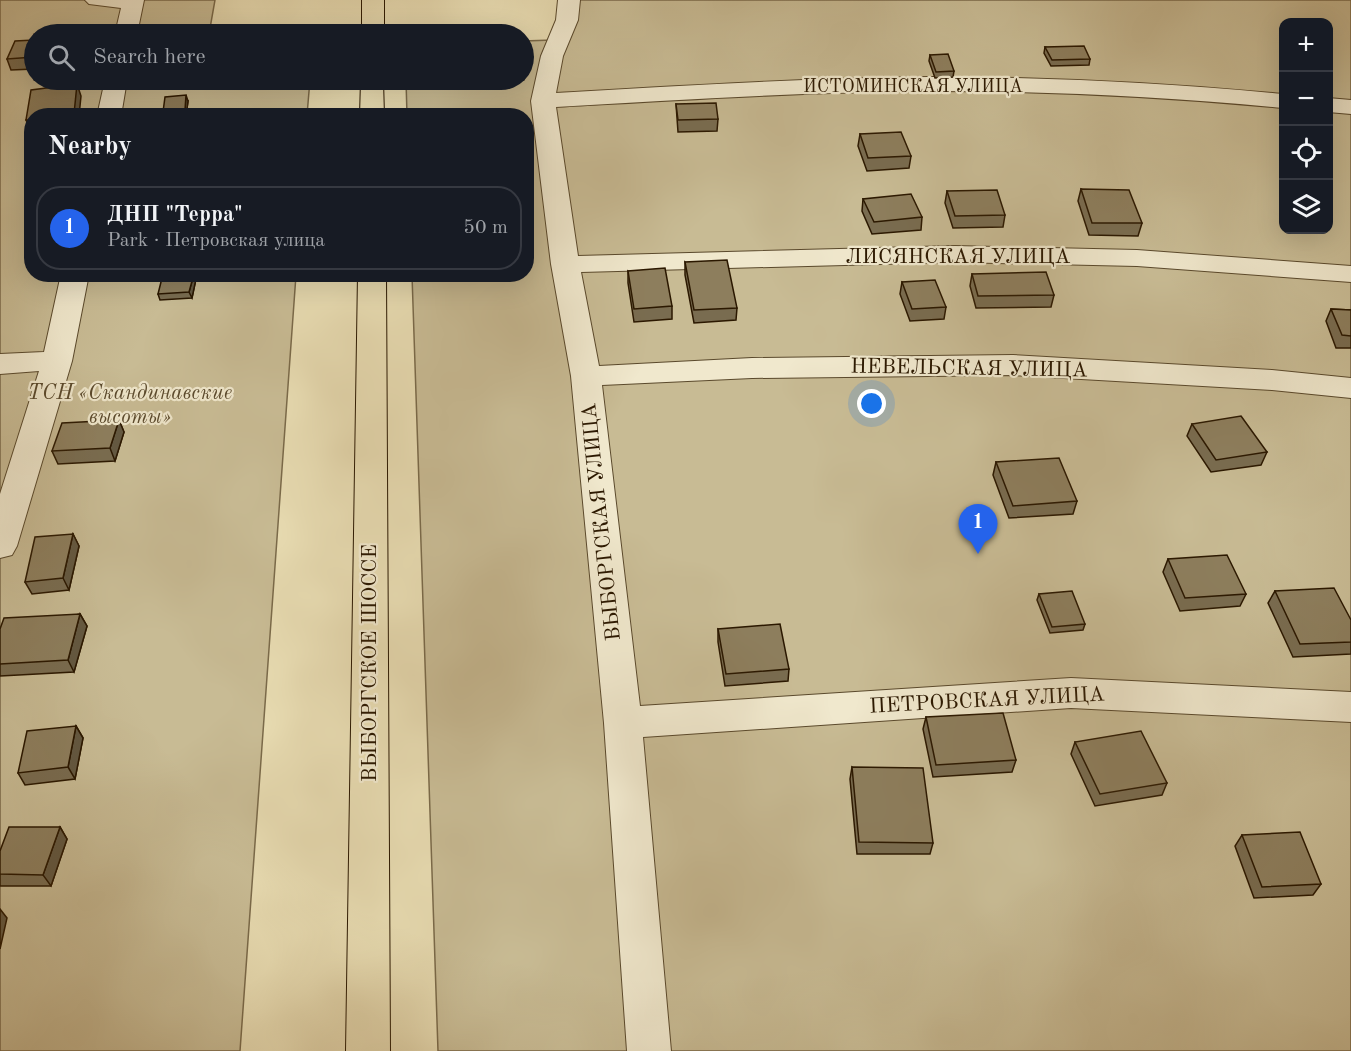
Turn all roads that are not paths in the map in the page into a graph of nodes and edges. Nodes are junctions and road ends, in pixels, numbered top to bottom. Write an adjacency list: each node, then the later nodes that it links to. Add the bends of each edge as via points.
1 (96, 0): 4 (street)
2 (373, 0): 6 (main road)
3 (569, 0): 9 (street, ВЫБОРГСКАЯ УЛИЦА, via 567,20 552,56)
4 (133, 1): 5 (street)
5 (128, 24)
6 (373, 24)
7 (114, 90): 13 (street)
8 (372, 90): 14 (main road)
9 (543, 101): 10 (street, ИСТОМИНСКАЯ УЛИЦА, via 812,87 986,85 1183,91); 15 (street, ВЫБОРГСКАЯ УЛИЦА)
10 (1279, 101)
11 (1333, 105): 12 (street)
12 (1351, 107)
13 (111, 108)
14 (372, 108)
15 (566, 264): 16 (street, ЛИСЯНСКАЯ УЛИЦА, via 955,254 1137,258); 21 (street, ВЫБОРГСКАЯ УЛИЦА)
16 (1351, 274)
17 (73, 282): 19 (street)
18 (372, 282): 26 (main road, ВЫБОРГСКОЕ ШОССЕ)
19 (57, 361): 20 (street); 23 (street)
20 (0, 364)
21 (586, 376): 22 (street, НЕВЕЛЬСКАЯ УЛИЦА, via 752,368 1013,365); 25 (street, ВЫБОРГСКАЯ УЛИЦА)
22 (1351, 388)
23 (0, 546)
24 (1351, 707): 25 (street, ПЕТРОВСКАЯ УЛИЦА, via 1071,693)
25 (623, 723): 27 (street, ВЫБОРГСКАЯ УЛИЦА)
26 (368, 1051)
27 (649, 1051)

